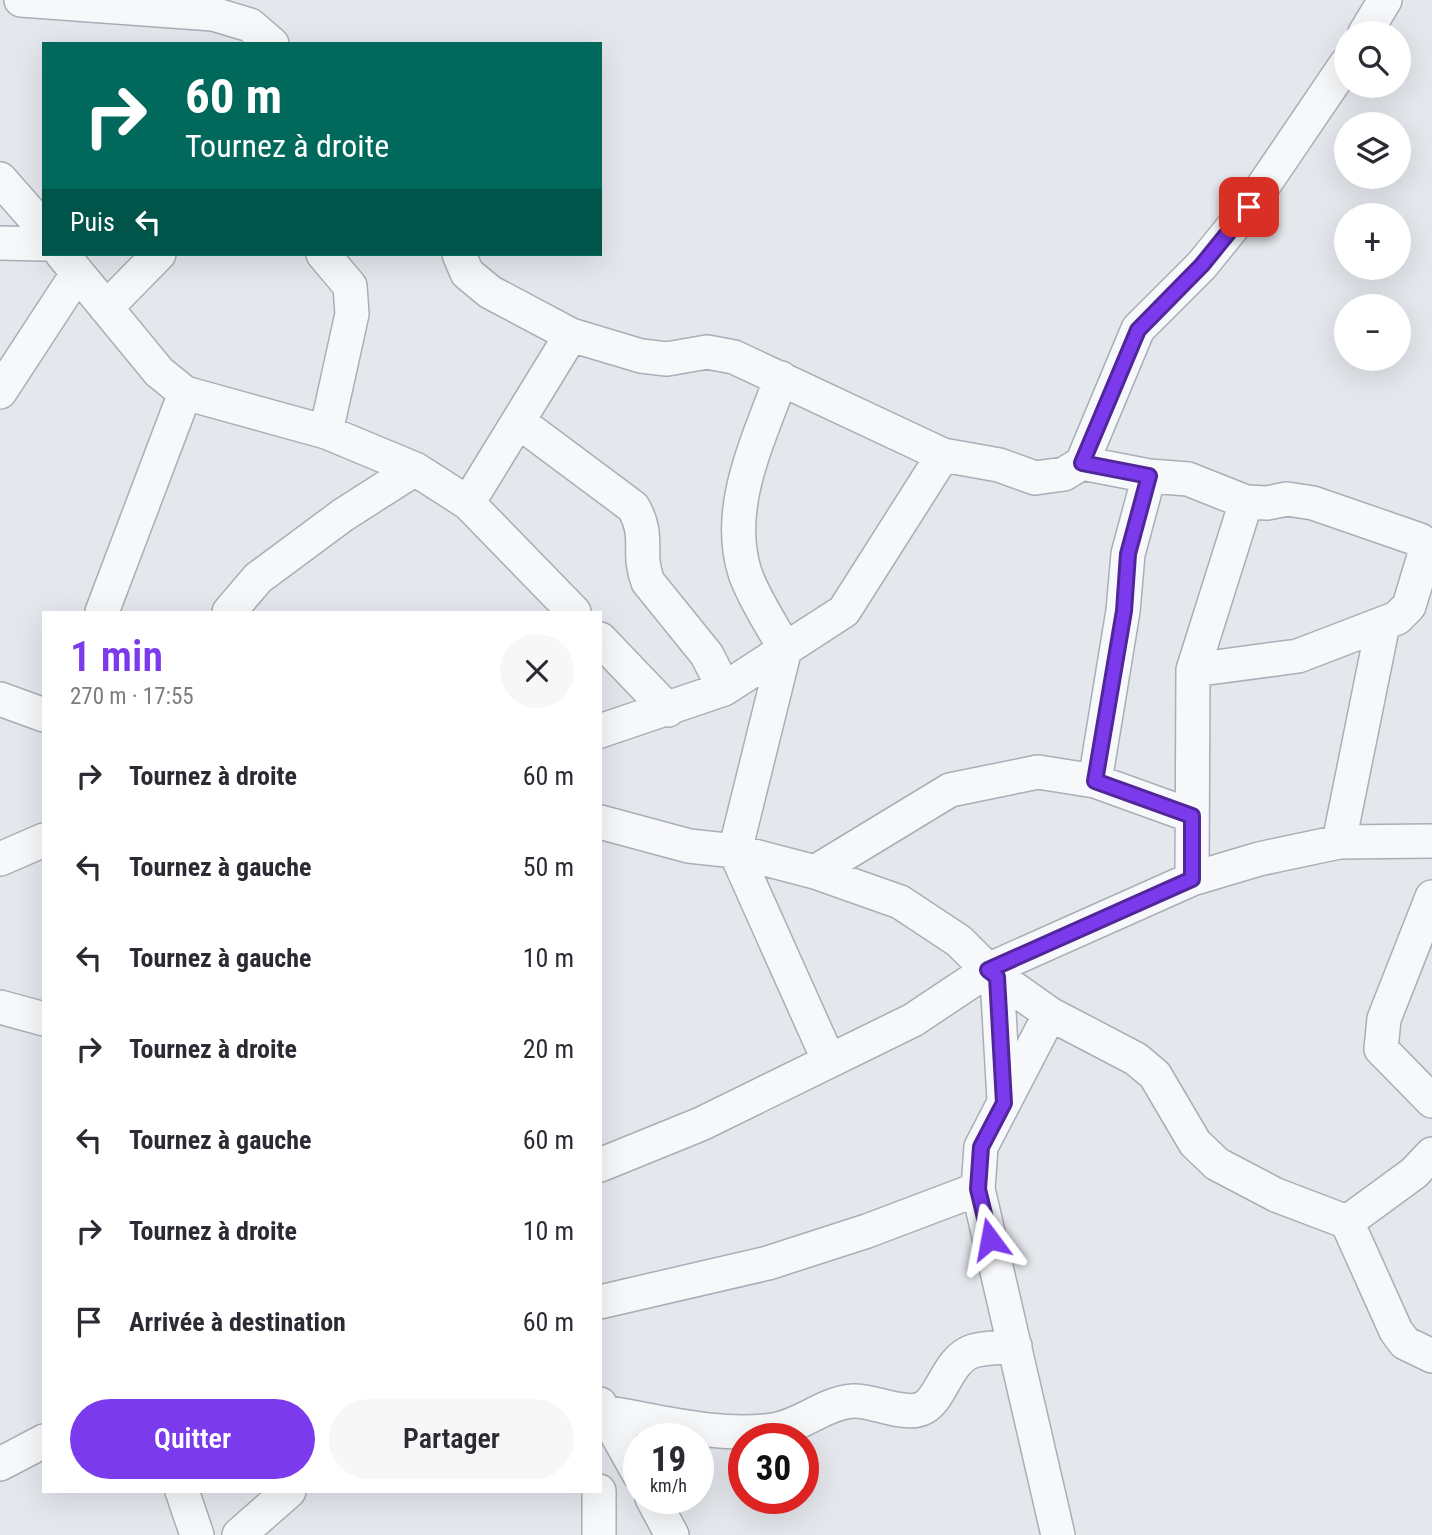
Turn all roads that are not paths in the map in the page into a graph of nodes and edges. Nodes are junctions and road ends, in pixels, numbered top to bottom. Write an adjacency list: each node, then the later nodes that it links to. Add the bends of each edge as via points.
1 (21, 0): 4 (street, via 213,14)
2 (1385, 0): 3 (street)
3 (1372, 21)
4 (233, 32): 5 (street, via 250,25)
5 (270, 42)
6 (1334, 82): 23 (street, via 1249,207 1202,265 1138,330)
7 (0, 179): 8 (street)
8 (42, 227)
9 (0, 243): 10 (street)
10 (42, 244)
11 (157, 256): 15 (street)
12 (325, 256): 21 (street, via 350,286 352,314)
13 (460, 256): 16 (street, via 467,273 490,292)
14 (69, 264): 15 (street); 18 (street)
15 (106, 308): 19 (street, via 159,373)
16 (572, 335): 17 (street, via 641,356 667,359 707,352 734,357); 20 (street)
17 (781, 378): 22 (street); 33 (street, via 740,503 738,545 746,576)
18 (0, 392)
19 (185, 393): 21 (street); 28 (street)
20 (519, 422): 27 (street); 35 (street, via 633,508 643,524 642,567 648,582 707,656)
21 (326, 432): 24 (street)
22 (943, 455): 23 (street, via 999,465 1035,478 1064,474); 33 (street, via 844,611)
23 (1082, 463): 25 (street)
24 (415, 469): 27 (street); 29 (street, via 258,578)
25 (1149, 476): 26 (street, via 1188,479); 40 (street, via 1128,554 1124,611)
26 (1246, 502): 31 (street, via 1287,499 1313,503 1420,541 1425,553 1409,606); 34 (street)
27 (468, 503): 30 (street)
28 (102, 611)
29 (230, 611)
30 (573, 611)
31 (1383, 624): 34 (street, via 1298,656); 45 (street)
32 (602, 641): 37 (street)
33 (785, 649): 35 (street); 46 (street)
34 (1193, 670): 41 (street)
35 (724, 689): 37 (street)
36 (0, 699): 38 (street)
37 (668, 709): 39 (street)
38 (42, 714)
39 (602, 730)
40 (1095, 781): 41 (street); 48 (street, via 1038,772 950,790)
41 (1192, 816): 49 (street)
42 (602, 823): 46 (street, via 690,846)
43 (42, 841): 47 (street)
44 (1432, 841): 45 (street)
45 (1339, 842): 49 (street)
46 (735, 851): 48 (street); 55 (street)
47 (0, 859)
48 (815, 872): 51 (street, via 900,902 959,941)
49 (1192, 879): 51 (street)
50 (1432, 897): 56 (street, via 1384,1020 1381,1049)
51 (993, 974): 53 (street); 55 (street); 57 (street)
52 (0, 1007): 54 (street)
53 (1050, 1014): 57 (street); 61 (street, via 1136,1059 1155,1075 1195,1143 1217,1164 1276,1195)
54 (42, 1018)
55 (829, 1061): 59 (street, via 701,1124)
56 (1432, 1101)
57 (1004, 1103): 60 (street, via 981,1147)
58 (1432, 1154): 61 (street, via 1414,1173)
59 (602, 1164)
60 (978, 1189): 62 (street, via 768,1263); 63 (street)
61 (1347, 1222): 64 (street, via 1396,1331 1405,1343)
62 (602, 1303)
63 (1015, 1346): 65 (street, via 972,1351 954,1364 927,1406 917,1411 854,1401 834,1405 798,1424 719,1430); 77 (street)
64 (1432, 1356)
65 (602, 1408): 67 (street)
66 (42, 1442): 68 (street)
67 (623, 1445)
68 (0, 1464)
69 (182, 1493): 73 (street)
70 (287, 1493): 74 (street)
71 (599, 1493): 75 (street)
72 (661, 1514): 76 (street)
73 (197, 1535)
74 (239, 1535)
75 (599, 1535)
76 (672, 1535)
77 (1058, 1535)

